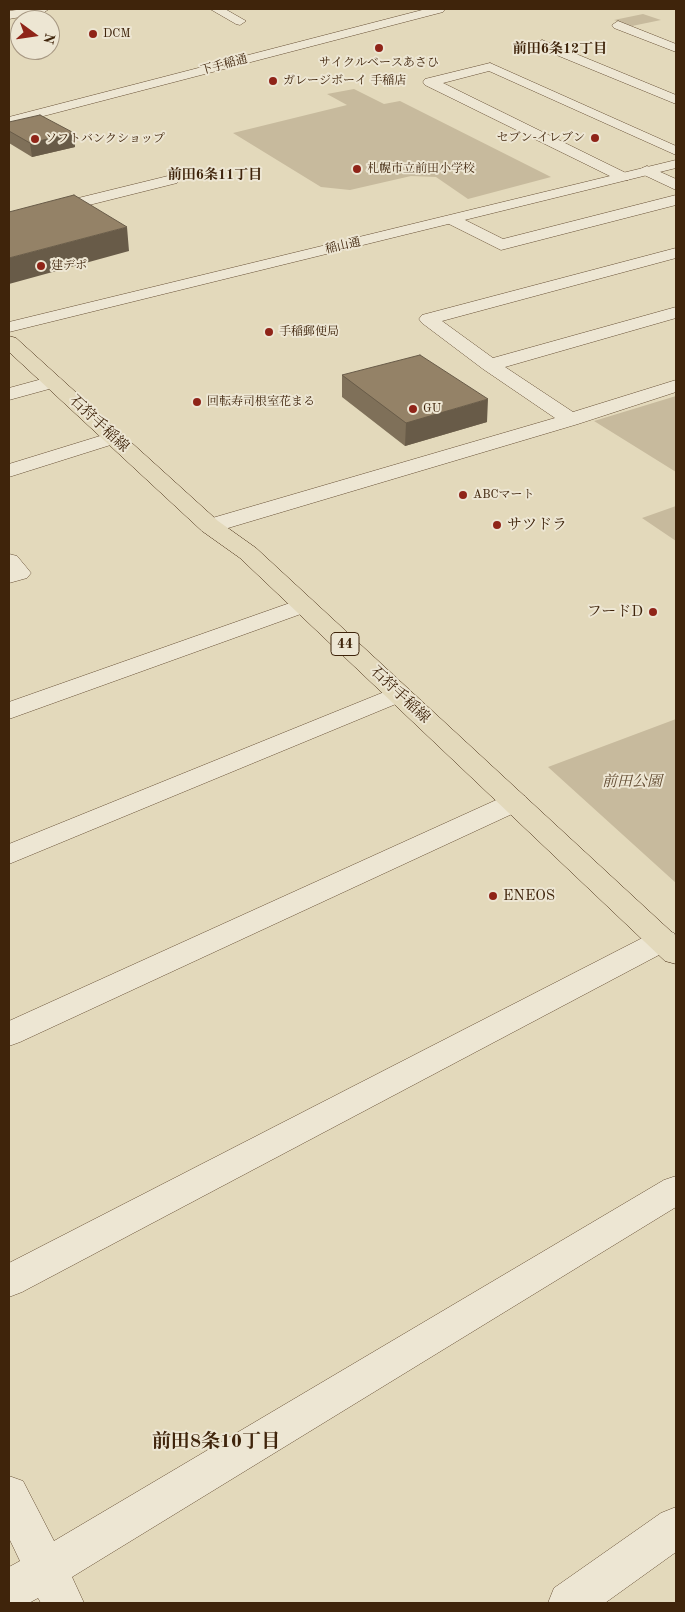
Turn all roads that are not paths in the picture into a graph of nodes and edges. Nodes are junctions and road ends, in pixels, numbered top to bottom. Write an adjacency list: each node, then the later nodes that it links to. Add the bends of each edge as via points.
1 (43, 9): 4 (street)
2 (220, 9): 5 (street)
3 (439, 9): 10 (street, 下手稲通)
4 (9, 15)
5 (240, 21)
6 (618, 25): 8 (street)
7 (542, 44): 9 (street)
8 (676, 48)
9 (676, 100)
10 (9, 121)
11 (676, 151): 14 (street, via 490,67 430,82)
12 (676, 164): 13 (street, 稲山通)
13 (648, 171): 14 (street, 稲山通); 16 (street)
14 (623, 177): 19 (street, 稲山通)
15 (172, 180): 18 (street)
16 (676, 185)
17 (676, 200): 19 (street, via 501,245)
18 (9, 220)
19 (453, 220): 22 (street, 稲山通)
20 (676, 253): 24 (street, via 428,319)
21 (676, 312): 24 (street)
22 (9, 327)
23 (9, 342): 25 (main road, 石狩手稲線 / 44)
24 (490, 365): 28 (street)
25 (53, 382): 27 (street); 29 (main road, 石狩手稲線 / 44)
26 (676, 386): 28 (street)
27 (9, 394)
28 (571, 420): 31 (street)
29 (113, 438): 30 (street); 31 (main road, 石狩手稲線 / 44)
30 (9, 471)
31 (210, 526): 34 (main road, 石狩手稲線 / 44, via 248,553)
32 (9, 561): 33 (street, via 19,573)
33 (9, 576)
34 (304, 605): 35 (main road, 石狩手稲線 / 44); 36 (street)
35 (399, 694): 37 (main road, 石狩手稲線 / 44); 38 (street)
36 (9, 712)
37 (515, 802): 39 (main road, 石狩手稲線 / 44); 40 (street)
38 (9, 854)
39 (670, 946): 42 (street)
40 (9, 1034)
41 (676, 1190): 45 (street)
42 (9, 1281)
43 (9, 1495): 45 (street)
44 (676, 1527): 47 (street)
45 (55, 1586): 46 (street)
46 (9, 1591)
47 (569, 1603)

